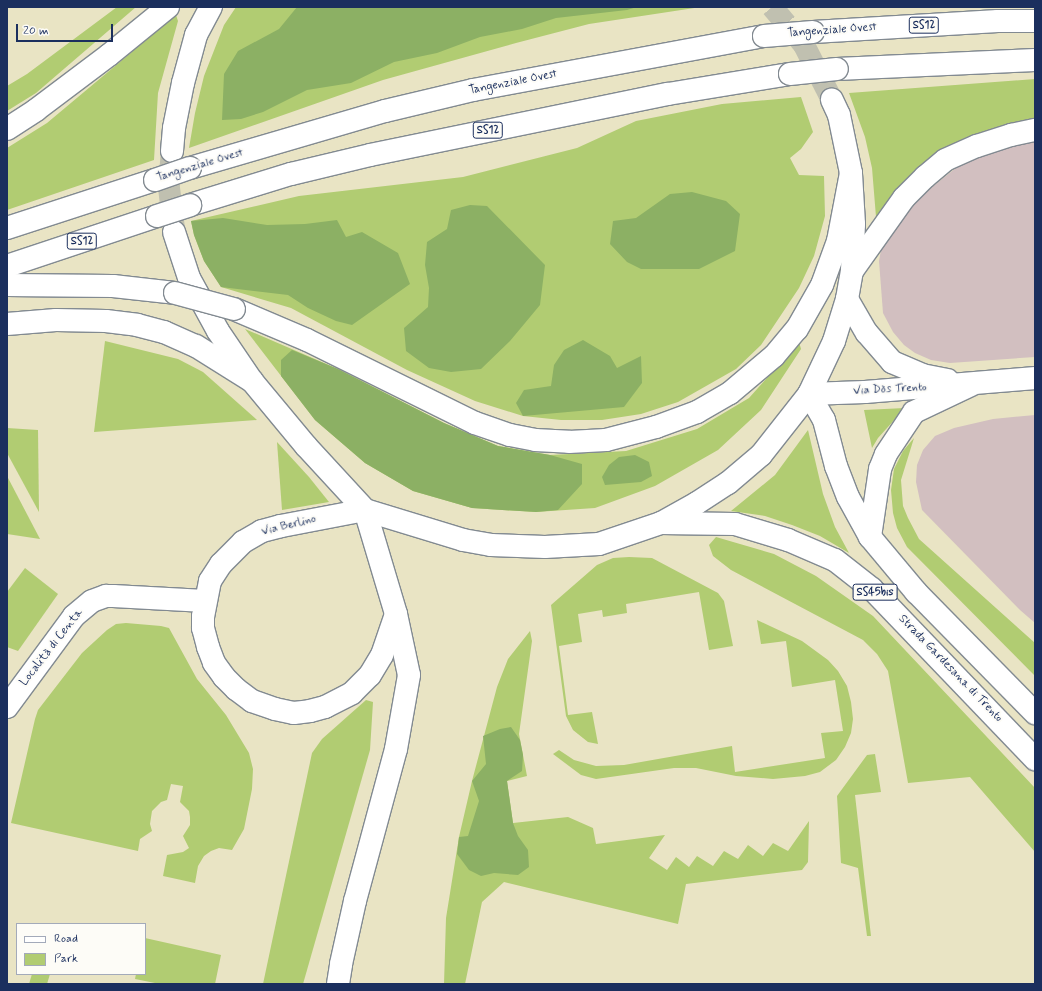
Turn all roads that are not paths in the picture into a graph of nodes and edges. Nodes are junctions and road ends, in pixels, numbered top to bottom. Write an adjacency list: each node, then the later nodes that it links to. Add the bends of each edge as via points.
1 (168, 7): 6 (main road, via 109,55)
2 (211, 7): 8 (main road, via 196,35 182,83)
3 (1035, 21): 10 (main road, Tangenziale Ovest / SS12, bridge, via 998,21 764,36 473,90 385,111 190,168)
4 (1035, 60): 12 (main road, SS12, bridge, via 837,69 668,94 291,174)
5 (832, 100): 9 (main road, via 839,115)
6 (7, 129)
7 (1035, 130): 13 (main road, via 977,146 945,160 904,198)
8 (172, 151)
9 (851, 173): 13 (main road, via 854,224); 14 (main road, bridge, via 838,241 822,285 797,329 774,356 730,393 697,412 656,428 606,440 569,442 510,435 475,423 307,340 234,309 175,293 113,286)
10 (7, 228)
11 (174, 232): 18 (main road, via 189,278 218,331)
12 (7, 266)
13 (852, 271): 15 (main road)
14 (7, 285)
15 (847, 299): 19 (main road, Via Dòs Trento, via 867,333 892,362 922,374); 20 (main road, via 834,341)
16 (7, 324): 18 (main road, via 56,320 106,321 137,325 164,332 196,346)
17 (1035, 378): 19 (main road, Via Dòs Trento)
18 (252, 381): 21 (main road, via 306,446)
19 (971, 385): 20 (main road, Via Dòs Trento); 23 (main road, via 914,412 886,454 880,469)
20 (809, 394): 22 (main road, via 761,455 716,491); 23 (main road, SS45bis, via 824,420 836,466 848,497)
21 (365, 510): 22 (main road, via 463,540 521,548 599,544); 24 (main road, Via Berlino, via 262,531 243,542 221,564 210,581); 25 (main road)
22 (661, 523): 28 (main road, Strada Gardesana di Trento / SS45bis, via 735,524 788,540 834,560 872,589)
23 (870, 537): 27 (main road, SS45bis, via 916,592)
24 (205, 601): 25 (main road, Via Berlino, via 203,628 208,648 224,677 252,701 294,713 325,707 352,693 370,675 382,655); 26 (main road, Località di Centa, via 113,596 92,601 74,616)
25 (396, 614): 29 (main road, via 409,675 396,749 355,901)
26 (11, 695)
27 (1035, 713)
28 (1035, 759)
29 (338, 984)

